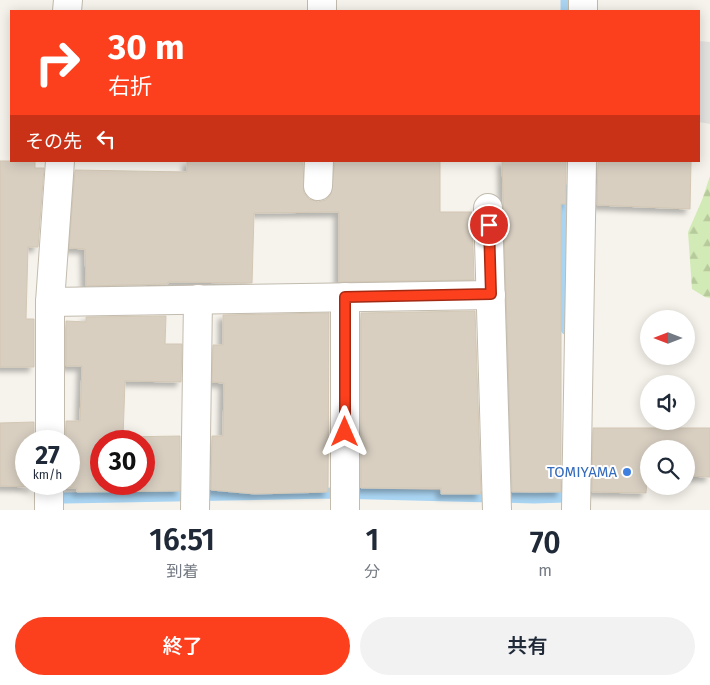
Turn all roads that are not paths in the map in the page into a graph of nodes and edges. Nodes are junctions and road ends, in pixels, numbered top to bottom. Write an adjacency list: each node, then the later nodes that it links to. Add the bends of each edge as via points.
1 (60, 162): 7 (street)
2 (582, 162): 14 (street)
3 (488, 208): 4 (street)
4 (491, 294): 5 (street); 13 (street)
5 (345, 297): 6 (street); 12 (street)
6 (198, 300): 7 (street); 11 (street)
7 (50, 302): 8 (street)
8 (50, 430)
9 (49, 495): 10 (street)
10 (49, 510)
11 (195, 510)
12 (345, 510)
13 (497, 510)
14 (576, 510)

